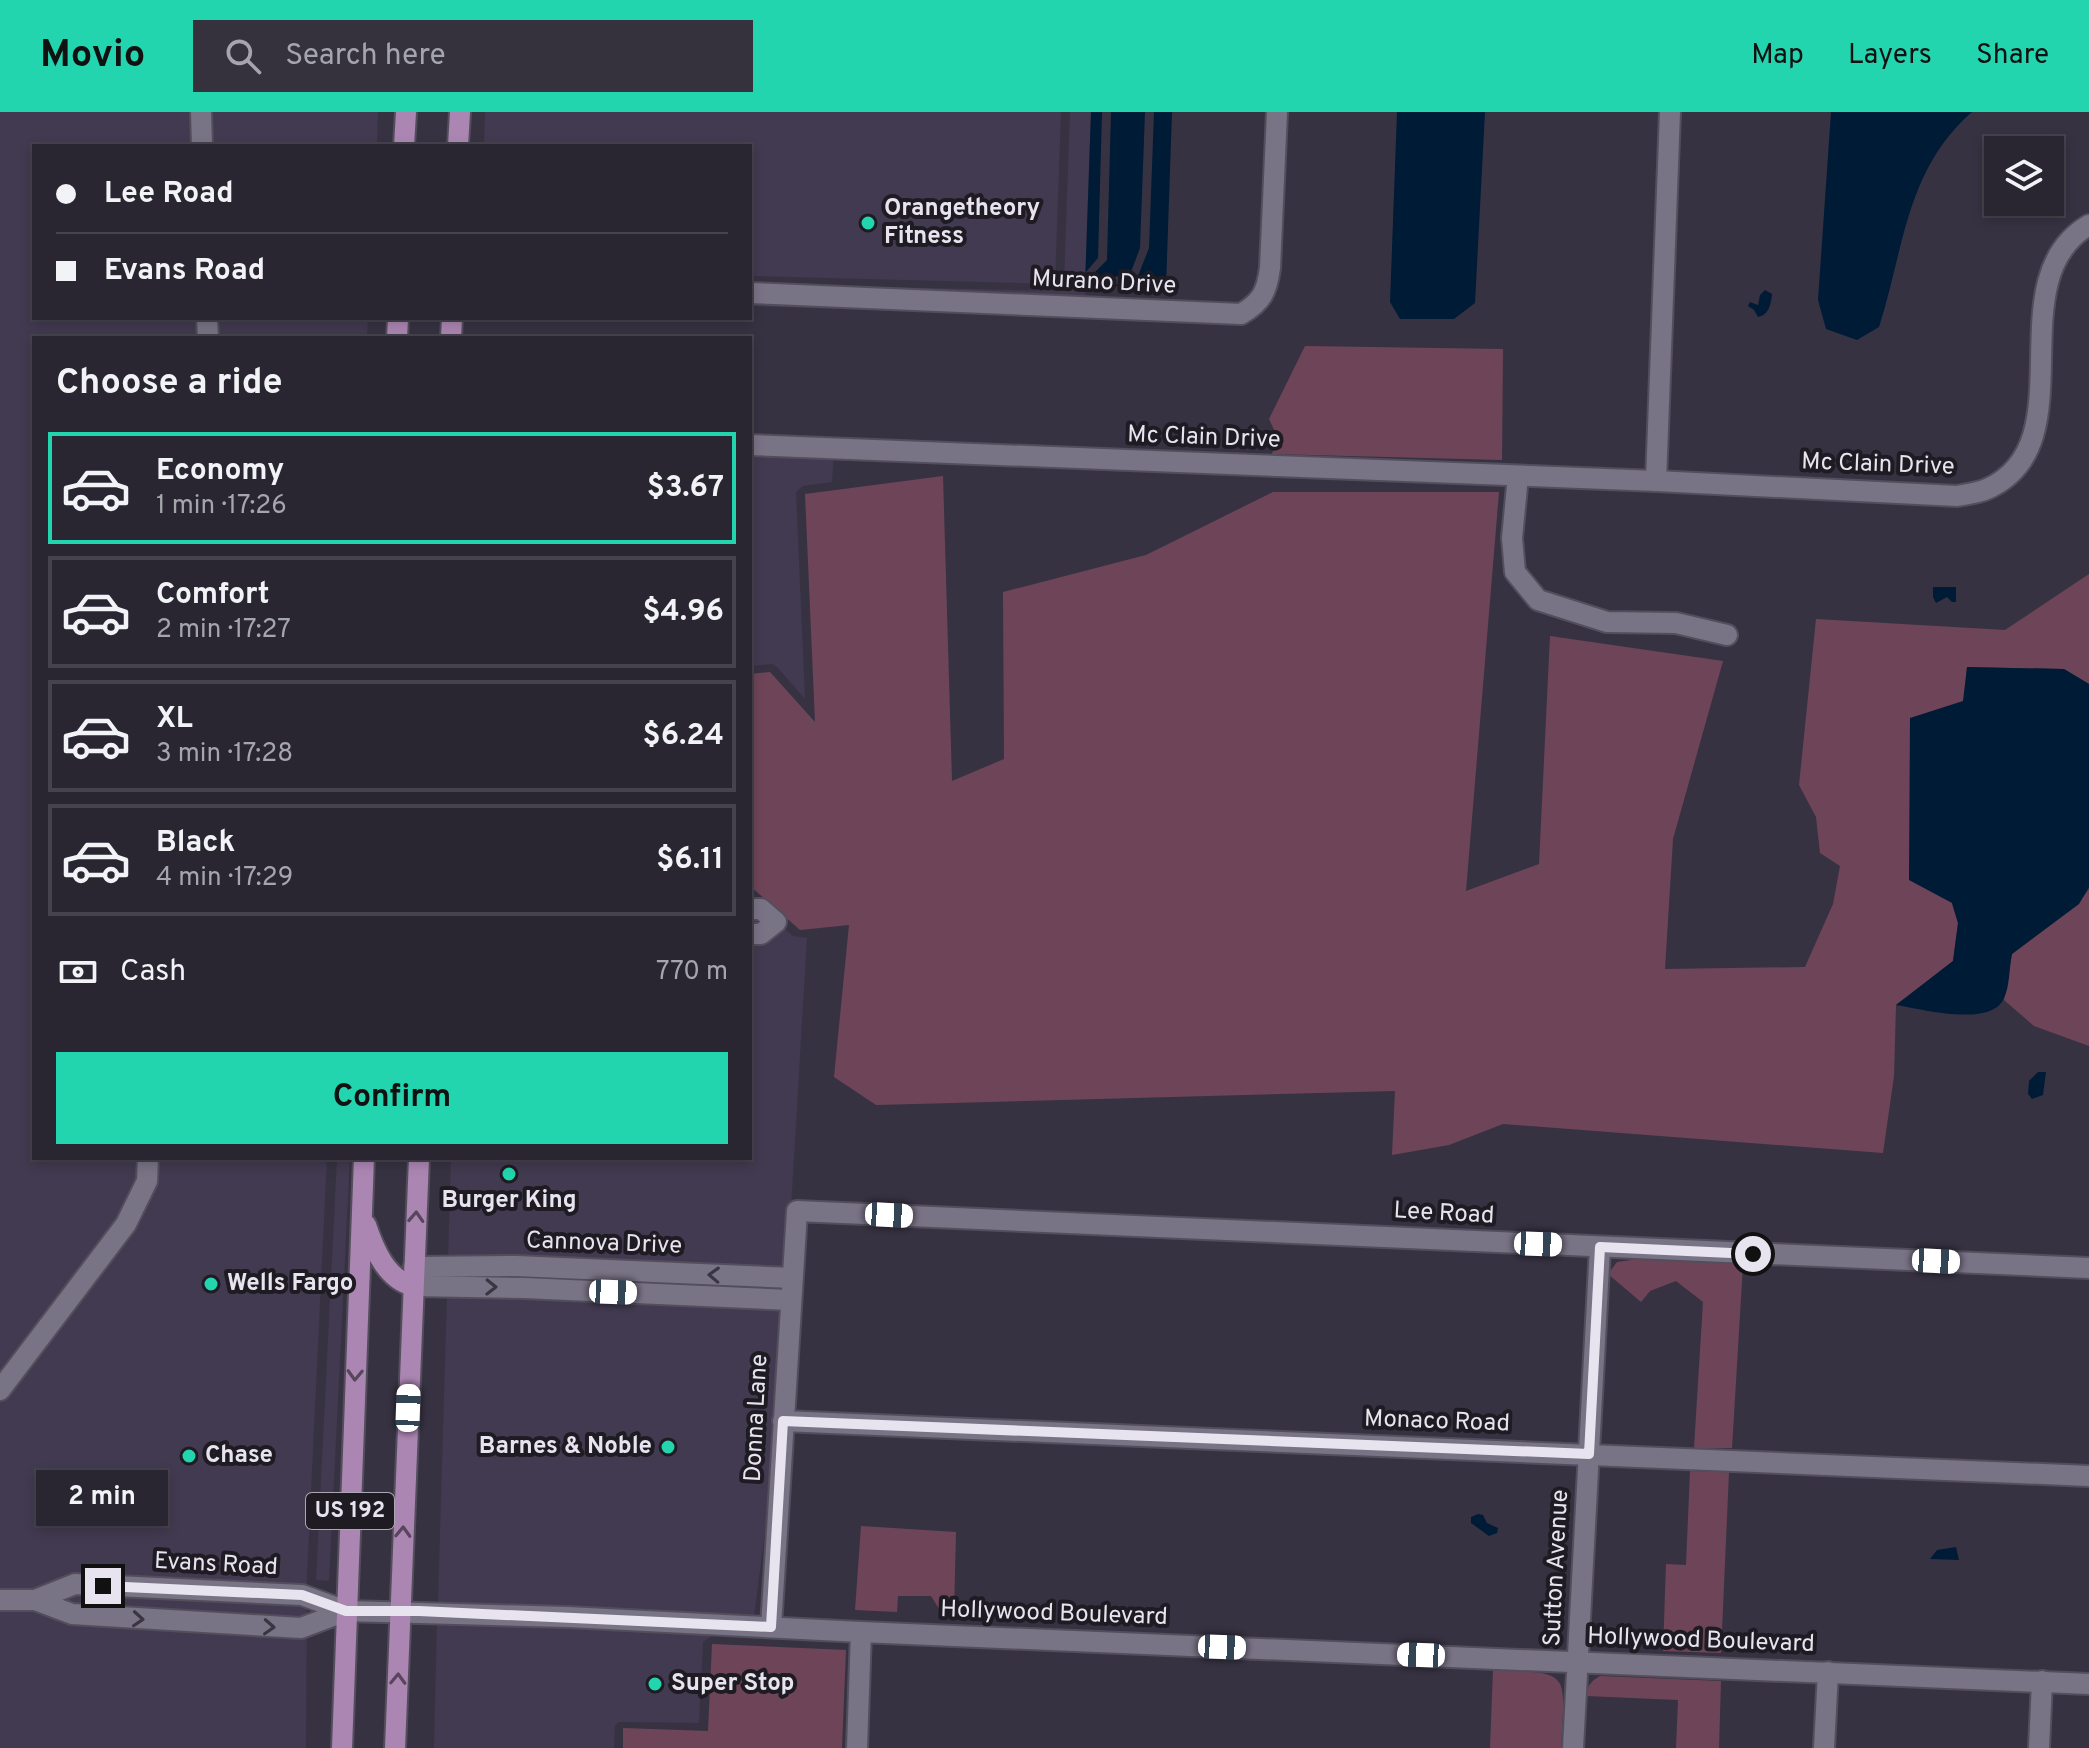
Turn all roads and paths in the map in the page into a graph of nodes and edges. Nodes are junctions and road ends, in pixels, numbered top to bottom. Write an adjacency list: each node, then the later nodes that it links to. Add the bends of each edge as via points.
1 (201, 112): 6 (street)
2 (406, 112): 7 (main road)
3 (460, 112): 8 (main road)
4 (1277, 112): 10 (street, Murano Drive, via 1266,292 1241,314)
5 (1670, 112): 13 (street)
6 (202, 144)
7 (404, 144)
8 (458, 144)
9 (2089, 225): 13 (street, Mc Clain Drive, via 2075,233 2059,256 2048,287 2043,426 2032,453 2015,473 1987,490 1957,496)
10 (752, 293)
11 (752, 445): 12 (street, Mc Clain Drive)
12 (1518, 476): 13 (street, Mc Clain Drive); 14 (street, via 1512,538 1515,572 1538,600 1607,622 1676,623)
13 (1656, 481)
14 (1727, 635)
15 (752, 909): 16 (street, via 761,909 776,922 761,934)
16 (752, 934)
17 (148, 1160): 27 (street, via 147,1181 126,1224)
18 (364, 1160): 21 (main road, US 192)
19 (419, 1160): 24 (main road, US 192, one-way to 19)
20 (797, 1211): 22 (street, Lee Road); 25 (street, Donna Lane)
21 (362, 1214): 24 (main road, via 382,1262 398,1280); 34 (main road, US 192, one-way to 34)
22 (1600, 1247): 23 (street, Lee Road); 29 (street, Sutton Avenue)
23 (2089, 1268)
24 (414, 1276): 25 (street, Cannova Drive, one-way to 24, via 516,1266); 26 (street, Cannova Drive, one-way to 26, via 524,1288); 33 (main road, US 192, one-way to 24)
25 (792, 1278): 26 (street, Donna Lane)
26 (790, 1300): 28 (street, Donna Lane)
27 (0, 1390)
28 (783, 1421): 29 (street, Monaco Road); 35 (street, Donna Lane)
29 (1589, 1454): 30 (street, Monaco Road); 37 (street, Sutton Avenue)
30 (2089, 1476)
31 (0, 1600): 32 (street, Evans Road)
32 (35, 1600): 34 (street, Evans Road, one-way to 34, via 72,1614 301,1628); 34 (street, Evans Road, via 75,1584 302,1595)
33 (400, 1610): 34 (street, Evans Road); 35 (street, Hollywood Boulevard); 42 (main road, US 192, one-way to 33)
34 (346, 1611): 41 (main road, US 192)
35 (771, 1627): 36 (street, Hollywood Boulevard)
36 (861, 1632): 37 (street, Hollywood Boulevard); 43 (street)
37 (1577, 1662): 38 (street, Hollywood Boulevard); 44 (street, Sutton Avenue)
38 (1828, 1672): 39 (street, Hollywood Boulevard); 45 (street)
39 (2042, 1681): 40 (street, Hollywood Boulevard); 46 (street)
40 (2089, 1684)
41 (342, 1748)
42 (395, 1748)
43 (857, 1748)
44 (1573, 1748)
45 (1824, 1748)
46 (2039, 1748)

